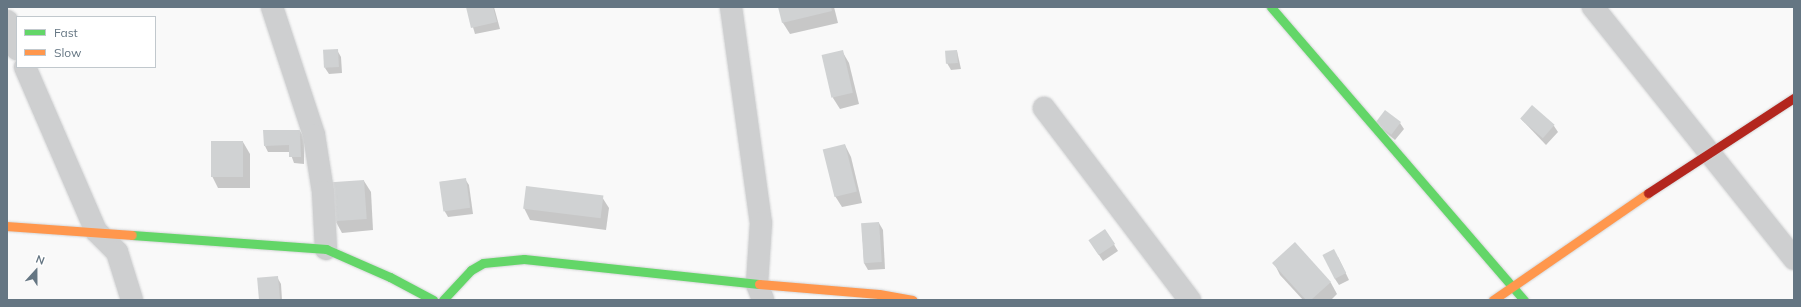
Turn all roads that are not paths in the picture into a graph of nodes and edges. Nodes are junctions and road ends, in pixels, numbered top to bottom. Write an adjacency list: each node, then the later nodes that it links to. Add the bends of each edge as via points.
1 (272, 7): 13 (street, via 314,135 323,192)
2 (731, 7): 16 (street, via 761,223)
3 (1271, 7): 15 (street)
4 (1594, 7): 10 (street)
5 (7, 21): 6 (street)
6 (16, 45)
7 (25, 68): 12 (street)
8 (1794, 98): 10 (street)
9 (1044, 108): 21 (street)
10 (1708, 152): 14 (street); 15 (street)
11 (7, 226): 12 (street)
12 (96, 231): 13 (street); 17 (street, via 117,252)
13 (326, 249): 18 (street, via 390,277)
14 (1794, 259)
15 (1514, 286): 22 (street); 23 (street)
16 (760, 292): 19 (street, via 524,258 483,263 470,270); 20 (street, via 879,294)
17 (132, 300)
18 (433, 300)
19 (443, 300)
20 (912, 300)
21 (1190, 300)
22 (1493, 300)
23 (1524, 300)

